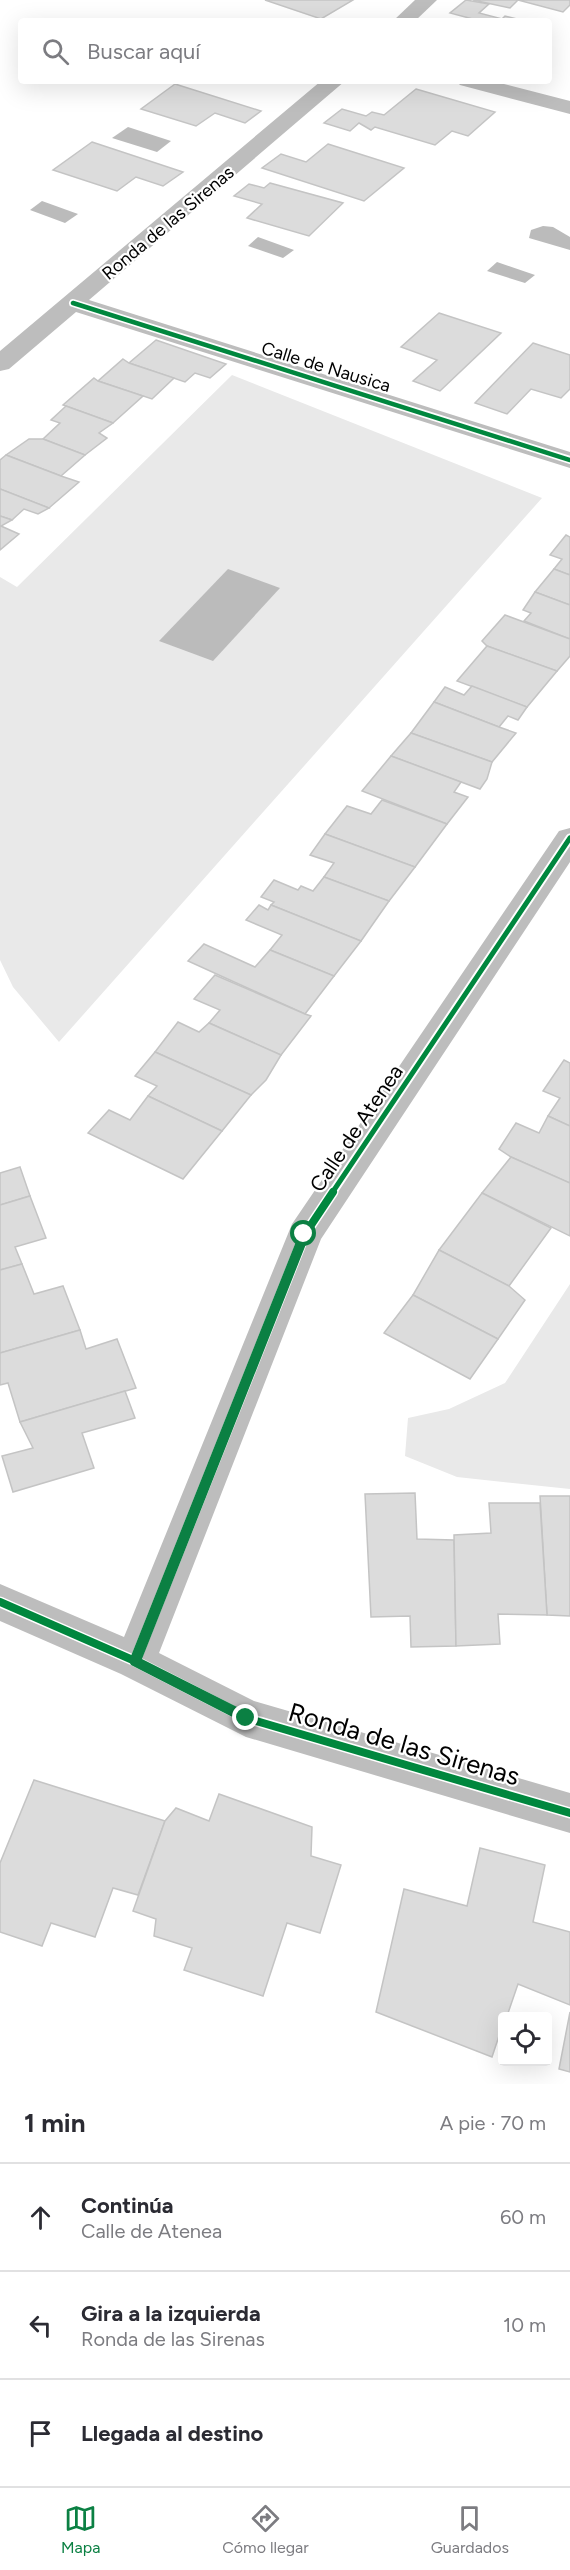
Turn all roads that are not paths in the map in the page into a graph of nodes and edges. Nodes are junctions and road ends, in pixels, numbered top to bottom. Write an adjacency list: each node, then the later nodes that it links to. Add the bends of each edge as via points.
1 (427, 0): 2 (street)
2 (407, 18)
3 (330, 84): 6 (street, Ronda de las Sirenas)
4 (478, 84): 5 (street)
5 (570, 108)
6 (73, 303): 7 (street, Ronda de las Sirenas); 8 (street, Calle de Nausica)
7 (0, 364)
8 (570, 460)
9 (570, 838): 11 (street, Calle de Atenea, via 304,1234)
10 (0, 1602): 11 (street, Ronda de las Sirenas)
11 (135, 1661): 12 (street, Ronda de las Sirenas, via 246,1718)
12 (570, 1813)

